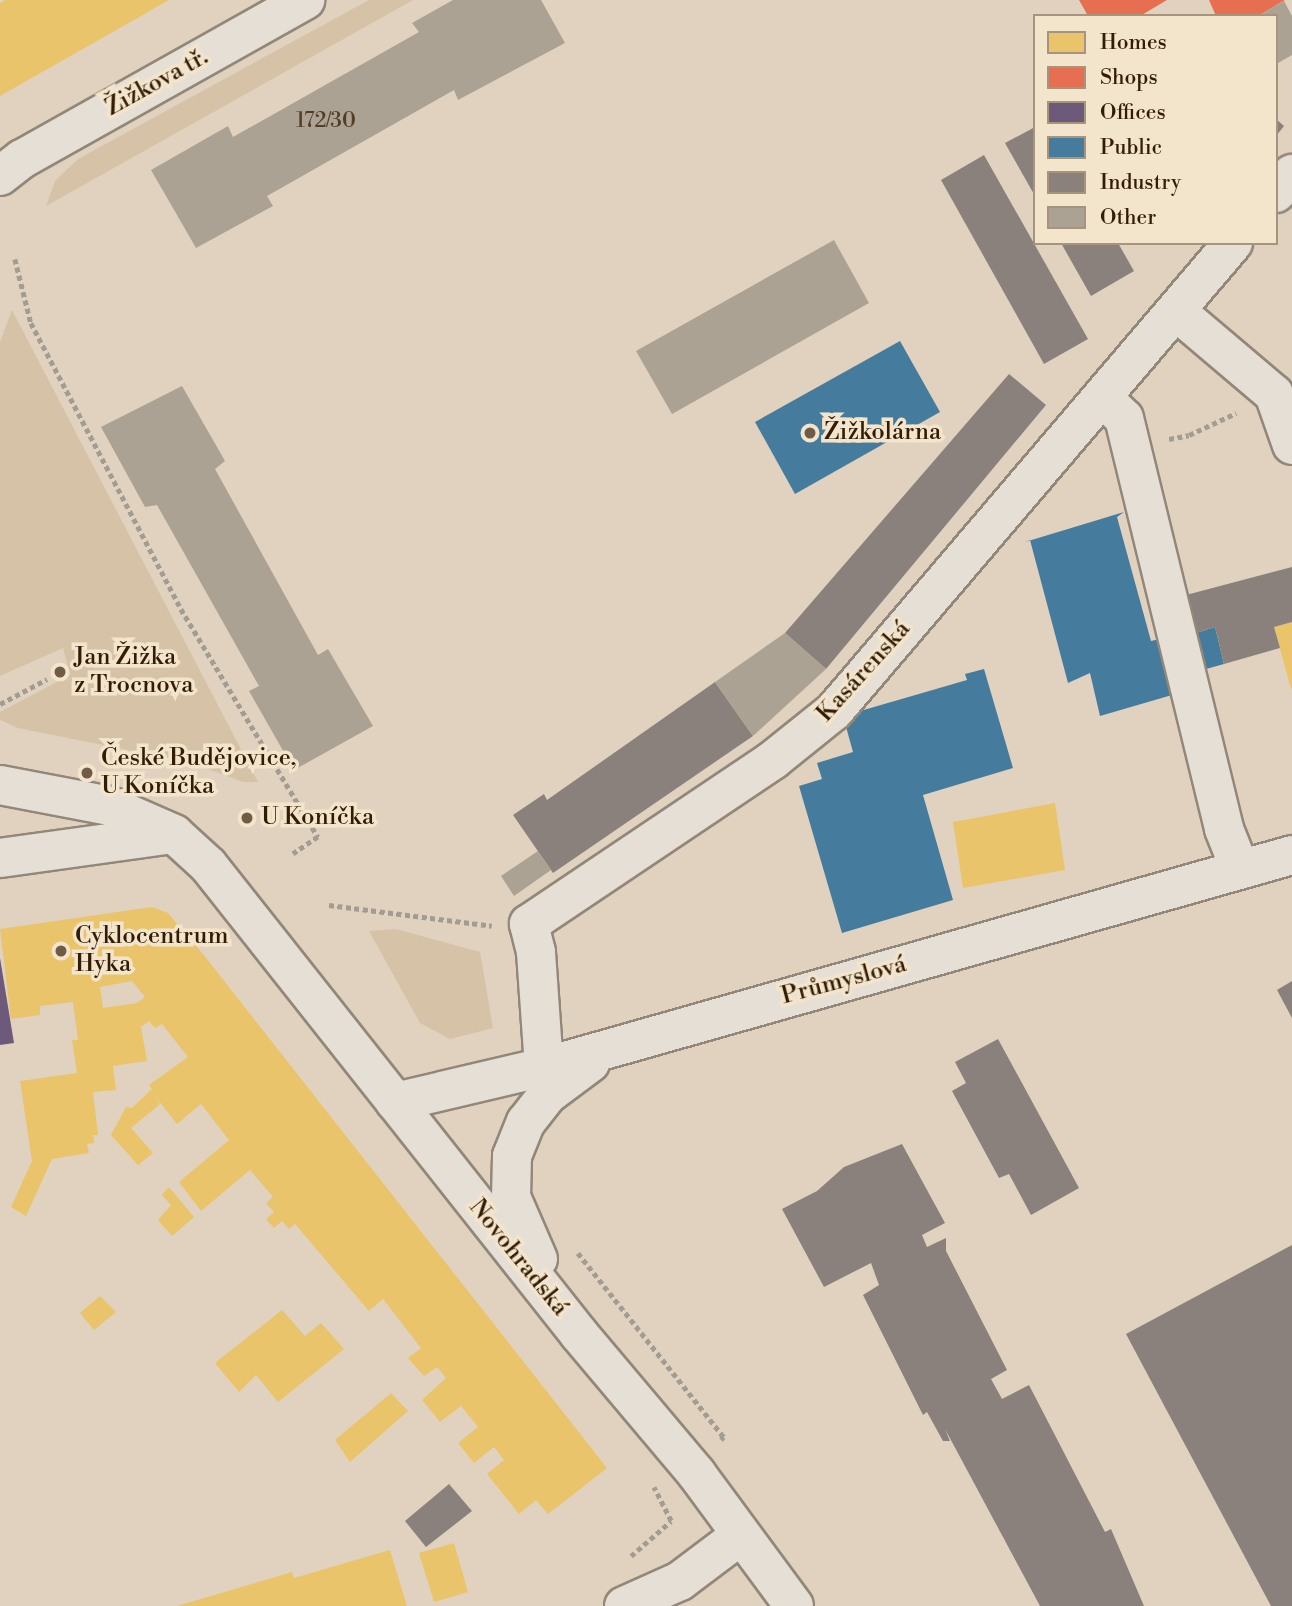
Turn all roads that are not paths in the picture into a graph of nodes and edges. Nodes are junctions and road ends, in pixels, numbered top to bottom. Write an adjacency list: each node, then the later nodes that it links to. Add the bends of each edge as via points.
1 (305, 0): 3 (street, Žižkova tř., via 22,159)
2 (1292, 174): 4 (street)
3 (4, 183)
4 (1278, 191)
5 (1231, 245): 6 (street, Kasárenská)
6 (1175, 311): 7 (street, Kasárenská); 8 (street, via 1274,394)
7 (1102, 397): 13 (street, via 1124,418 1224,829); 15 (street, Kasárenská, via 834,710 773,760 529,923 536,952)
8 (1292, 445)
9 (0, 785): 10 (street, via 110,806)
10 (174, 834): 12 (street); 16 (street, Novohradská, via 245,908)
11 (1292, 855): 13 (street, Průmyslová)
12 (0, 858)
13 (1240, 869): 14 (street, Průmyslová)
14 (627, 1042): 15 (street, Průmyslová); 17 (street, via 577,1070 547,1095 526,1122 512,1156 511,1197 531,1248 565,1301)
15 (544, 1067): 16 (street, Průmyslová)
16 (395, 1102): 17 (street, Novohradská)
17 (579, 1334): 18 (street, Novohradská)
18 (741, 1535): 19 (street, via 680,1581); 20 (street, Novohradská)
19 (624, 1606)
20 (794, 1606)

